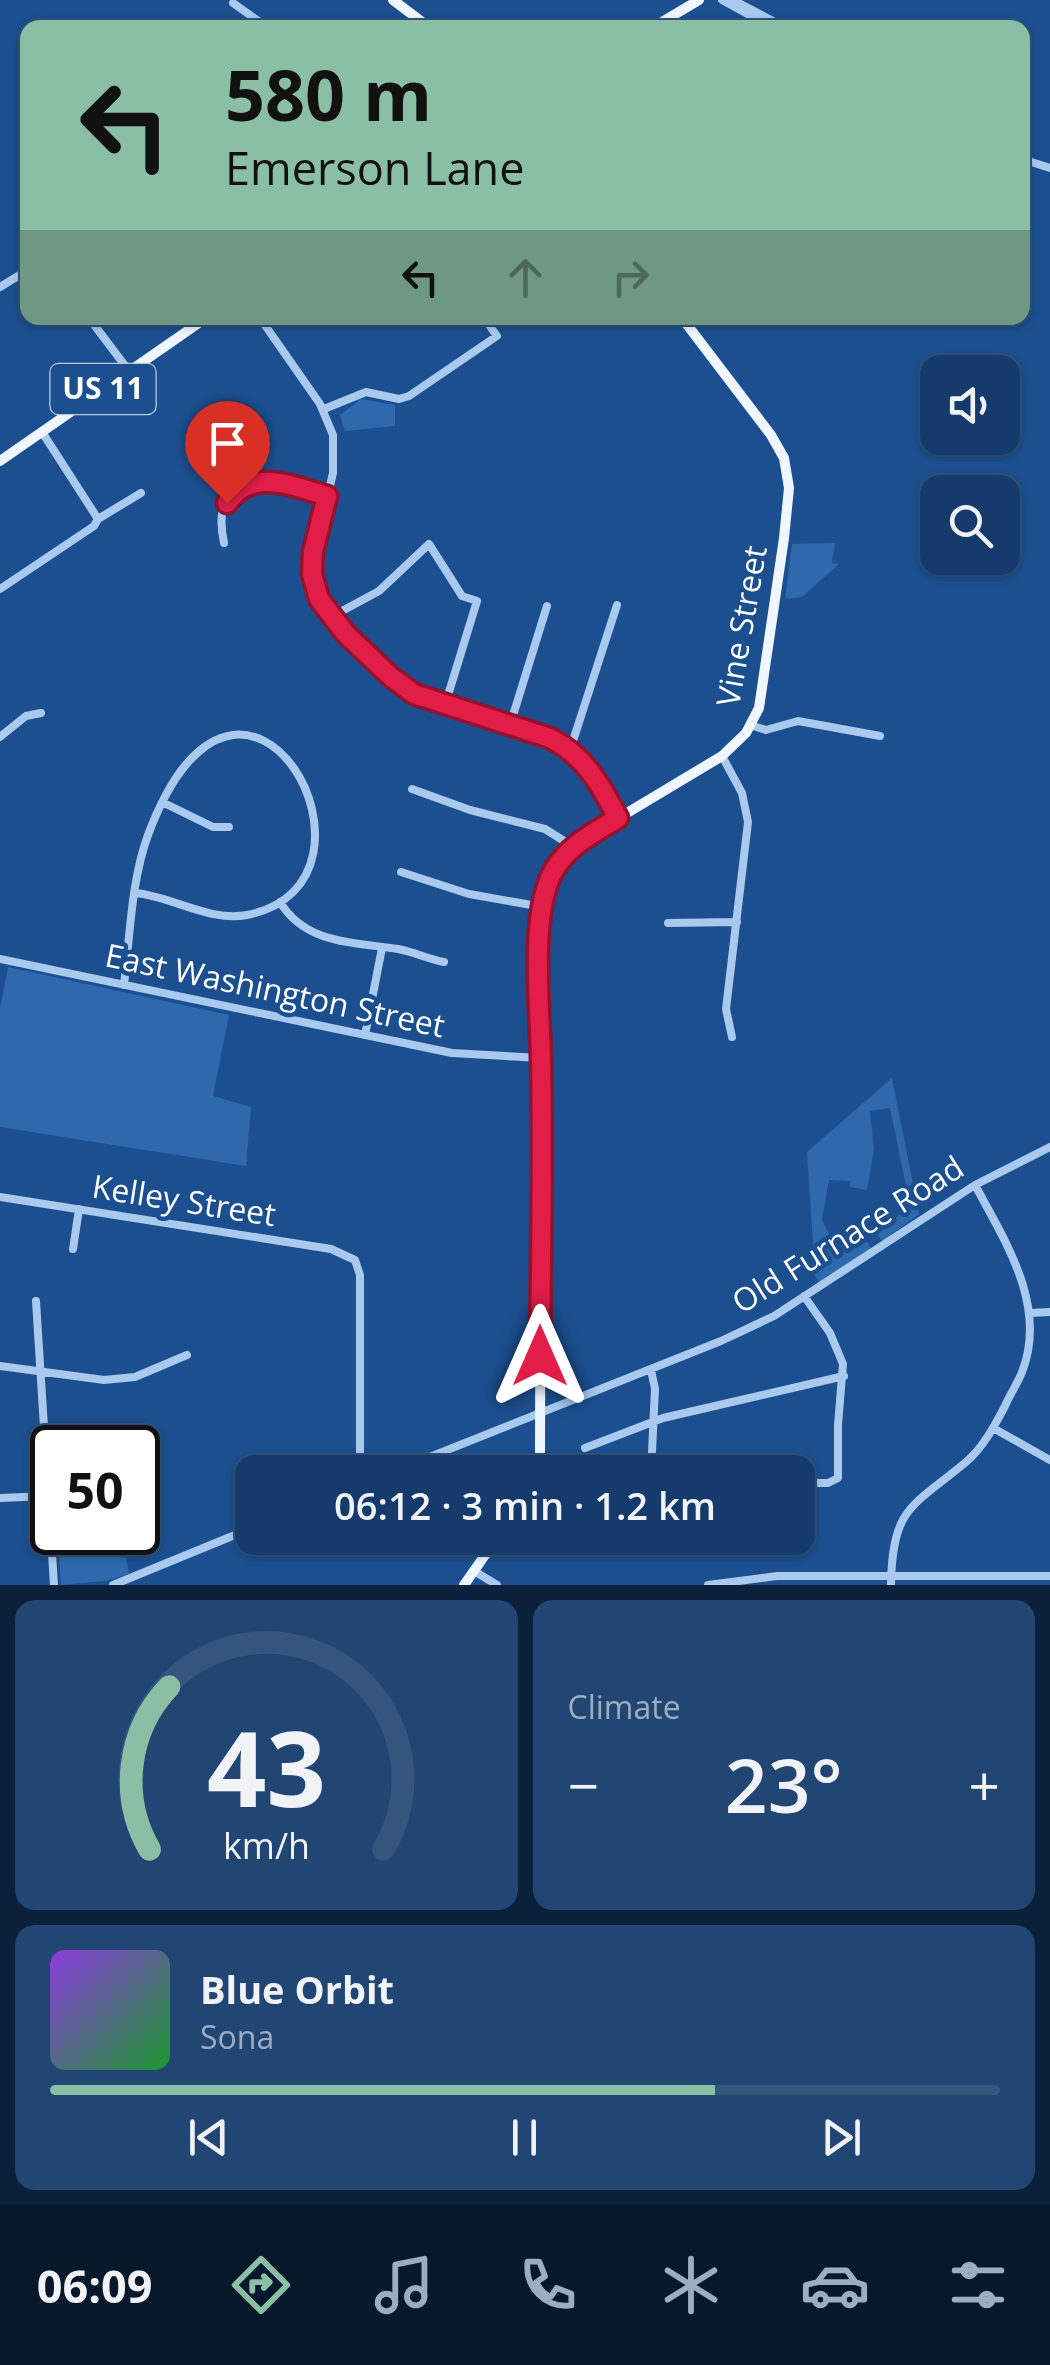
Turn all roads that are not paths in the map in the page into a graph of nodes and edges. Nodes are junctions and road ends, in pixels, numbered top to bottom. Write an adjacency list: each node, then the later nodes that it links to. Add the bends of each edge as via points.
1 (393, 0): 7 (main road)
2 (699, 0): 8 (main road)
3 (722, 0): 9 (street)
4 (733, 0): 10 (street)
5 (233, 3): 6 (street)
6 (257, 20)
7 (419, 20)
8 (665, 20)
9 (759, 20)
10 (771, 20)
11 (95, 325): 16 (street)
12 (196, 325): 16 (main road, US 11)
13 (265, 325): 17 (street)
14 (489, 325): 17 (street, via 496,336 409,396 366,392)
15 (687, 325): 31 (main road, Vine Street, via 771,435 789,488 759,708)
16 (129, 371): 18 (main road, US 11)
17 (324, 410): 21 (street, via 335,452)
18 (42, 432): 19 (main road, US 11); 22 (street)
19 (0, 461)
20 (141, 493): 22 (street)
21 (327, 496): 23 (street, via 272,481 244,486 224,510); 27 (street, via 312,574)
22 (98, 519): 24 (street)
23 (224, 544)
24 (0, 589)
25 (617, 605): 34 (street)
26 (546, 606): 30 (street)
27 (331, 616): 28 (street, via 402,686); 28 (street, via 379,592 429,544 462,596 477,602)
28 (445, 705): 30 (street)
29 (41, 714): 33 (street, via 26,716)
30 (510, 725): 34 (street)
31 (750, 725): 32 (street, via 766,730 798,721); 35 (main road, Vine Street)
32 (880, 736)
33 (0, 737)
34 (570, 750): 38 (street, via 590,768)
35 (722, 756): 38 (main road, Vine Street); 45 (street, via 748,818)
36 (412, 789): 40 (street, via 545,829)
37 (164, 803): 39 (street, via 213,827); 42 (street, via 147,837); 43 (street, via 188,760 214,741 252,737 288,756 302,778 315,835 307,870)
38 (618, 818): 40 (main road, Vine Street)
39 (229, 827)
40 (572, 846): 44 (main road, Vine Street, via 552,872)
41 (401, 872): 44 (street, via 469,894)
42 (136, 893): 43 (street, via 224,916); 50 (street)
43 (280, 902): 47 (street, via 320,936)
44 (543, 907): 53 (main road, Vine Street)
45 (736, 922): 46 (street); 52 (street, via 726,1009)
46 (668, 924)
47 (382, 948): 49 (street); 51 (street)
48 (0, 959): 50 (street, East Washington Street)
49 (444, 962)
50 (124, 985): 51 (street, East Washington Street)
51 (365, 1035): 53 (street, East Washington Street, via 463,1054)
52 (732, 1037)
53 (541, 1058): 68 (main road, Vine Street)
54 (1050, 1146): 55 (street, Old Furnace Road)
55 (975, 1185): 59 (street, Old Furnace Road); 62 (street, via 1021,1275)
56 (0, 1197): 57 (street, Kelley Street)
57 (79, 1209): 58 (street); 73 (street, Kelley Street, via 331,1249 356,1262)
58 (73, 1249)
59 (804, 1296): 65 (street, Old Furnace Road); 67 (street, via 830,1333)
60 (36, 1301): 66 (street)
61 (1050, 1312): 62 (street)
62 (1030, 1313): 71 (street, via 1024,1369)
63 (186, 1355): 66 (street, via 135,1378)
64 (0, 1366): 66 (street)
65 (651, 1370): 68 (street, Old Furnace Road); 69 (street)
66 (40, 1371): 70 (street)
67 (844, 1376): 69 (street); 78 (street, via 838,1478)
68 (540, 1414): 74 (street, Old Furnace Road); 75 (main road, Vine Street)
69 (652, 1424): 72 (street); 76 (street)
70 (43, 1425)
71 (994, 1428): 77 (street); 86 (street, via 900,1523)
72 (585, 1448)
73 (360, 1455)
74 (435, 1455)
75 (540, 1455)
76 (651, 1455)
77 (1050, 1460)
78 (815, 1484)
79 (30, 1497): 80 (street)
80 (0, 1498)
81 (235, 1535): 88 (street)
82 (52, 1555): 89 (street)
83 (485, 1555): 84 (main road)
84 (474, 1571): 91 (main road); 92 (street)
85 (1050, 1576): 87 (street)
86 (892, 1580): 87 (street); 93 (street, via 777,1576)
87 (991, 1580)
88 (114, 1584): 90 (street)
89 (54, 1585)
90 (101, 1585)
91 (464, 1585)
92 (496, 1585)
93 (708, 1585)

